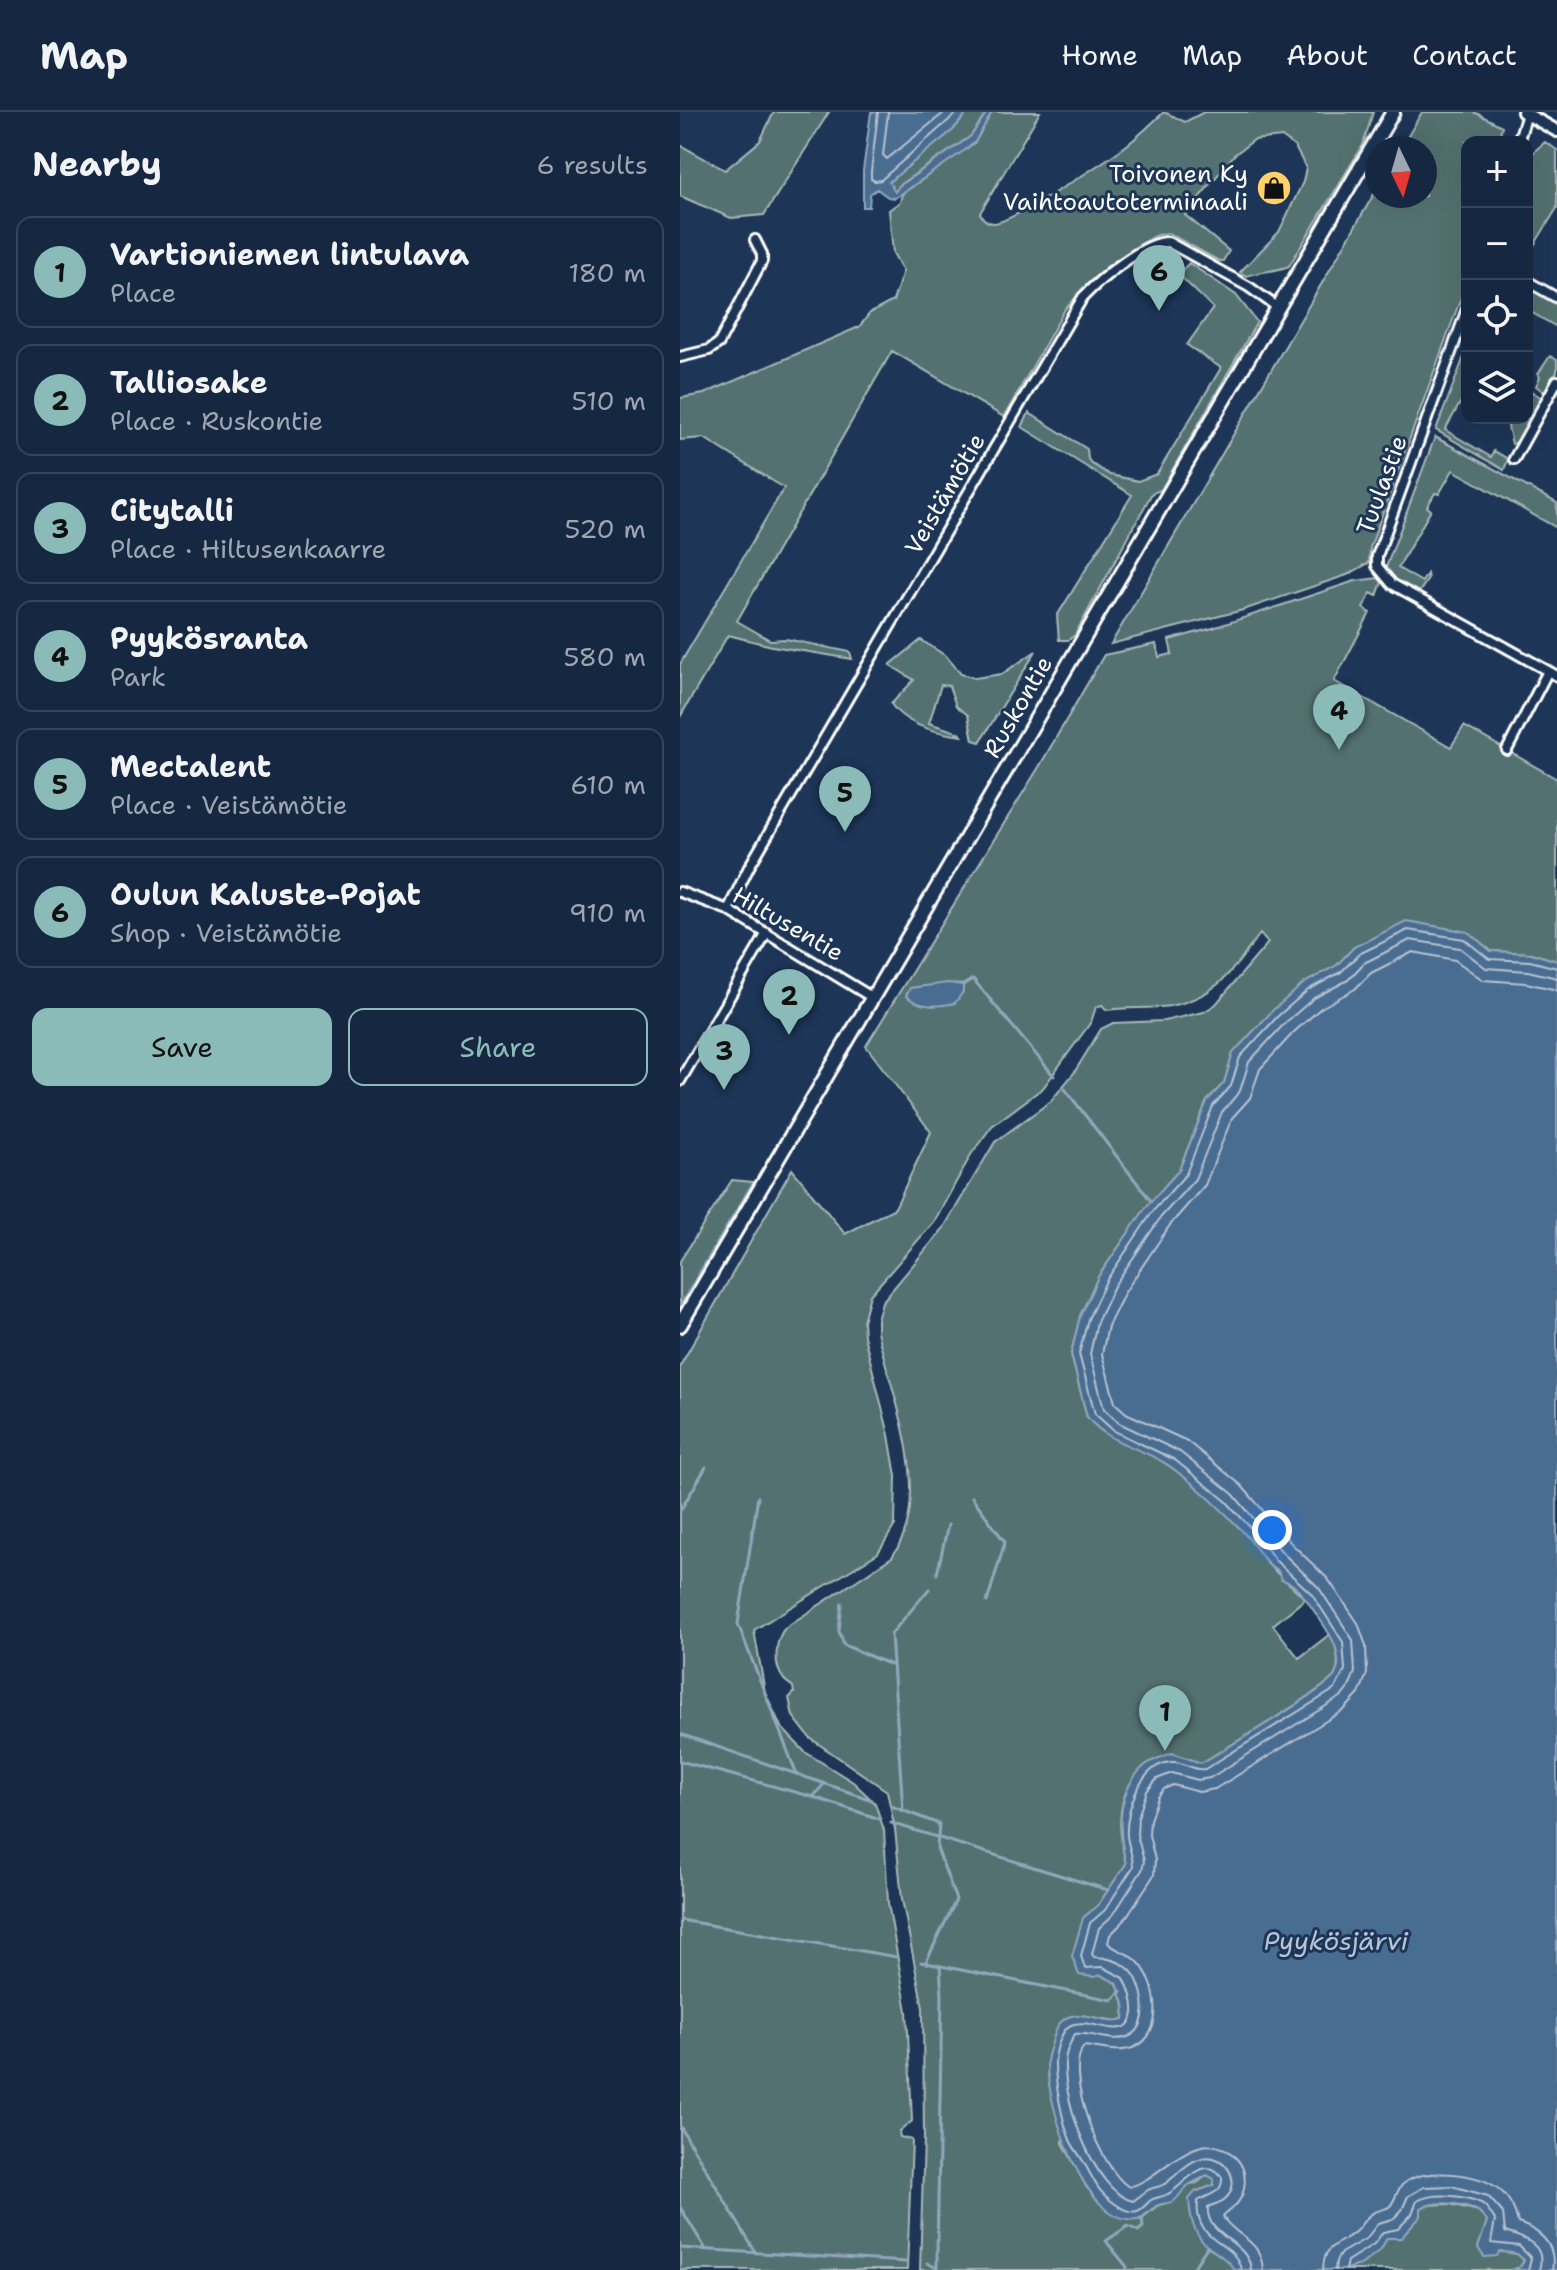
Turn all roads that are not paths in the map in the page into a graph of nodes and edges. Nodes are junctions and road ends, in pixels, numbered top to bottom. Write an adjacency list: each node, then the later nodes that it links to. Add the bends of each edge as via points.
1 (1393, 112): 8 (main road, Ruskontie)
2 (1526, 113): 3 (street); 4 (street)
3 (1557, 131)
4 (1520, 136)
5 (755, 240): 10 (street, via 762,261 719,343)
6 (1533, 284): 7 (street)
7 (1557, 298)
8 (1277, 307): 16 (street, Veistämötie, via 1168,242 1152,245 1092,287); 18 (main road, Ruskontie)
9 (1461, 325): 13 (street, Tuulastie, via 1377,566 1392,584)
10 (680, 357)
11 (1557, 381): 12 (street)
12 (1514, 459)
13 (1553, 673): 14 (street)
14 (1507, 750)
15 (680, 892): 16 (street, Hiltusentie)
16 (728, 910): 17 (street, Hiltusentie)
17 (767, 933): 18 (street, Hiltusentie); 19 (street)
18 (873, 998): 20 (main road, Ruskontie)
19 (680, 1081)
20 (680, 1325)

